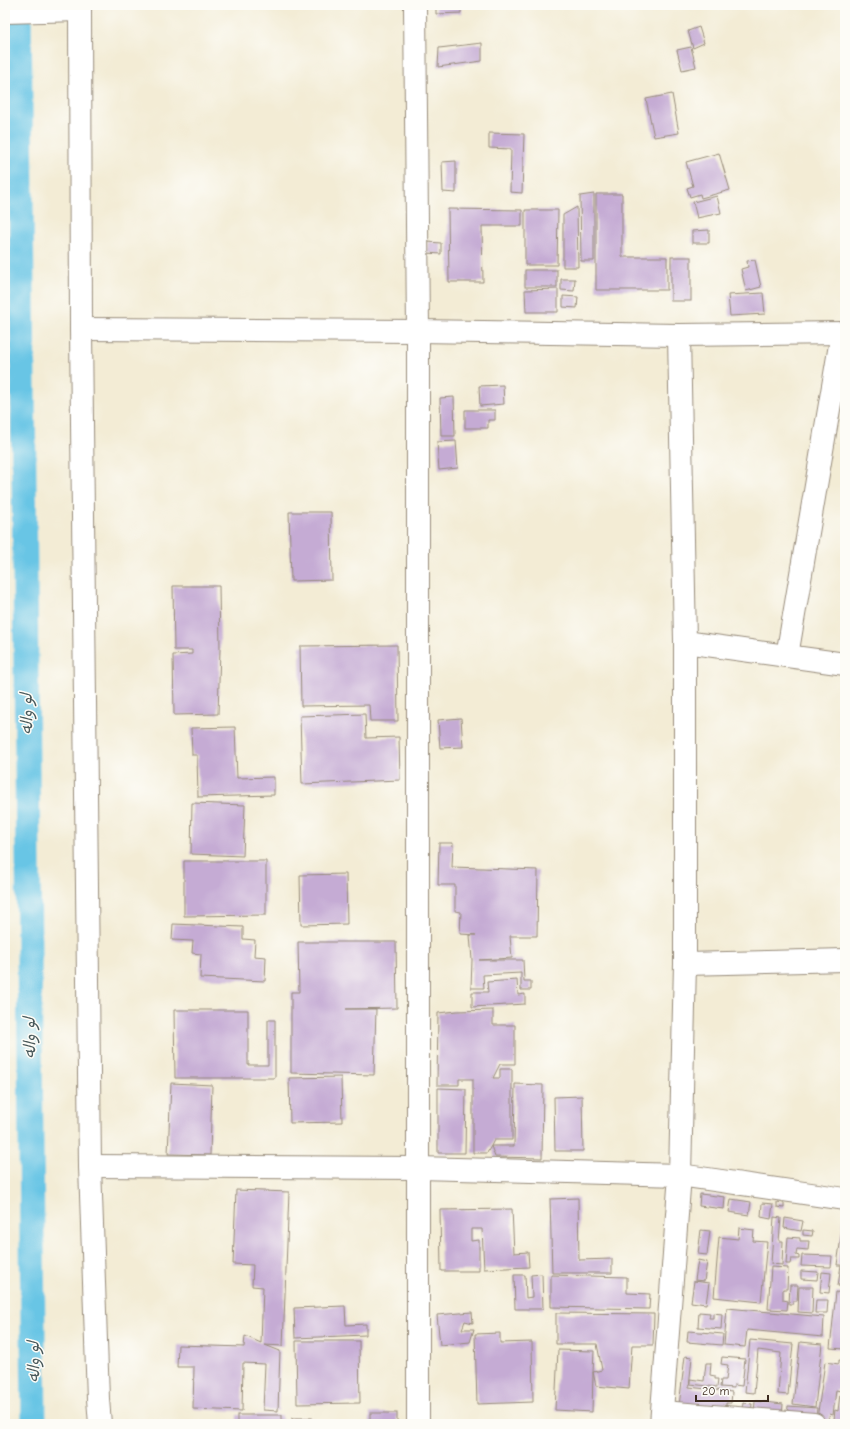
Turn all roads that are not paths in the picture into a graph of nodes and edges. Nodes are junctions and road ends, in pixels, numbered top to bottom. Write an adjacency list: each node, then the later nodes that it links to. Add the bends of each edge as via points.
1 (415, 5): 5 (street)
2 (80, 8): 3 (street); 4 (street)
3 (5, 12)
4 (81, 329): 5 (street); 13 (street)
5 (418, 331): 7 (street); 14 (street)
6 (843, 333): 7 (street); 9 (street)
7 (679, 335): 8 (street)
8 (685, 642): 9 (street); 12 (street)
9 (787, 656): 10 (street)
10 (845, 664)
11 (845, 960): 12 (street)
12 (685, 964): 15 (street)
13 (90, 1166): 14 (street); 18 (street)
14 (418, 1168): 15 (street); 19 (street)
15 (680, 1175): 16 (street); 17 (street)
16 (845, 1199)
17 (662, 1418): 20 (street)
18 (100, 1424)
19 (418, 1424)
20 (814, 1424)

